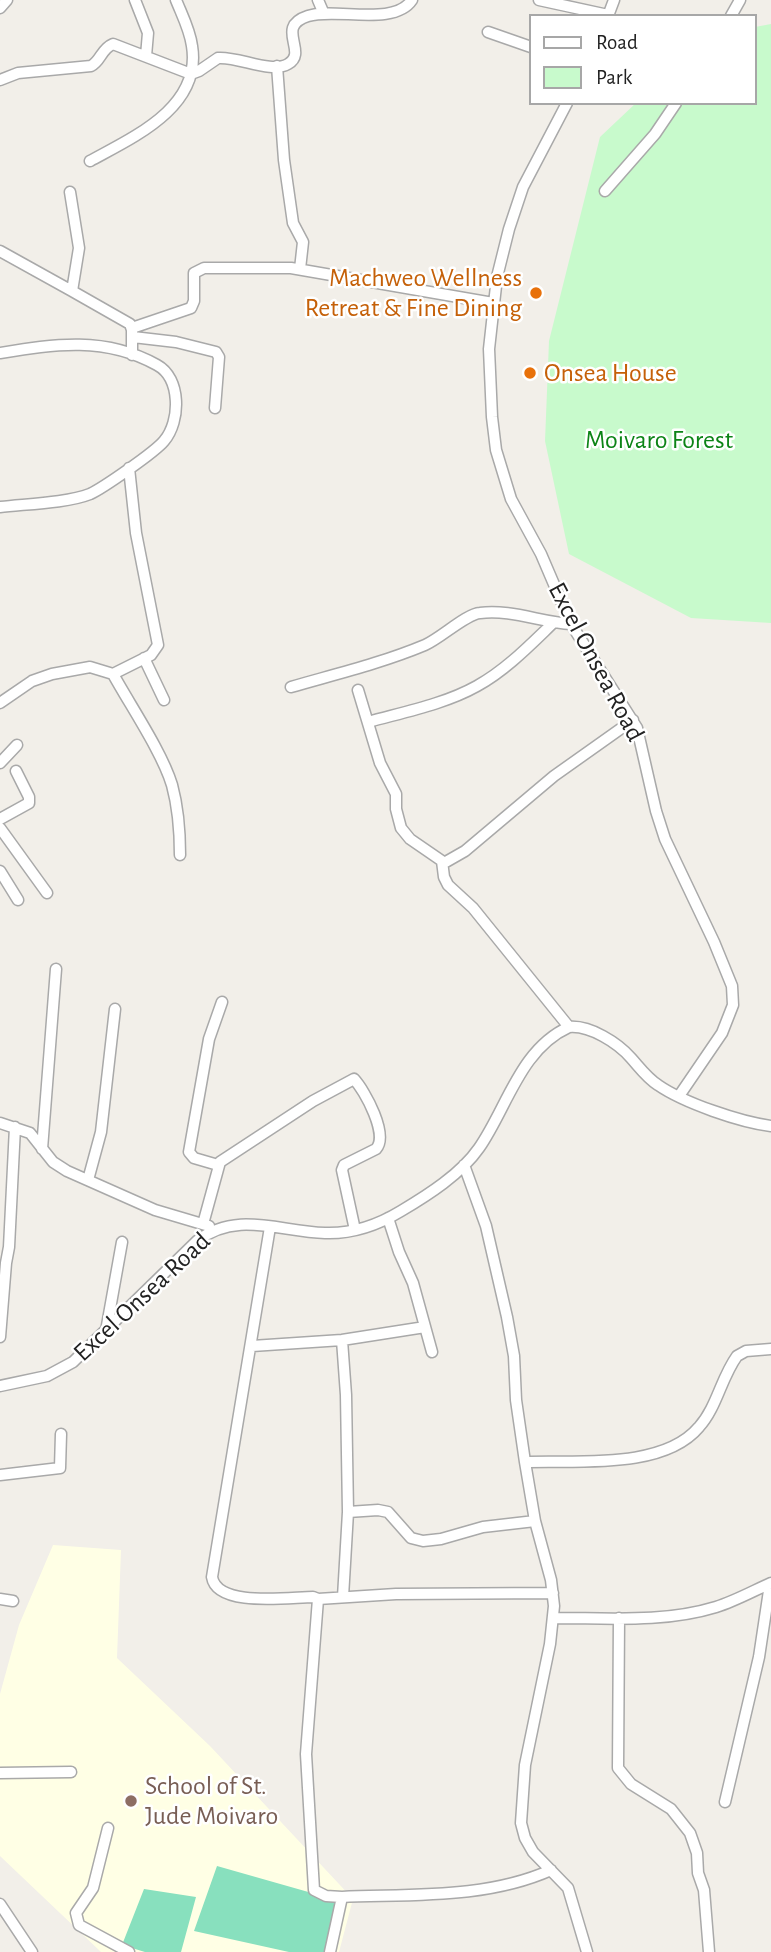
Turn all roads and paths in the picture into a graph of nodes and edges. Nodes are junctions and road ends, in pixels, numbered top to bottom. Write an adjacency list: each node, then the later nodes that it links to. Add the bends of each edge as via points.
1 (7, 0): 7 (street)
2 (135, 0): 12 (street, via 148,33)
3 (176, 0): 14 (street, via 191,40)
4 (318, 0): 8 (street)
5 (412, 0): 8 (street, via 394,12)
6 (539, 0): 9 (street)
7 (0, 8)
8 (324, 14): 13 (street, via 293,23 293,60)
9 (603, 14)
10 (488, 32): 11 (street)
11 (530, 47)
12 (146, 55): 14 (street); 15 (street, via 113,44 91,66)
13 (277, 66): 14 (street, via 218,58); 22 (street, via 293,223 303,242)
14 (191, 74): 18 (street, via 170,110)
15 (1, 77)
16 (565, 105): 24 (street, Excel Onsea Road, via 516,205)
17 (675, 105): 19 (street)
18 (90, 160)
19 (605, 191)
20 (70, 192): 23 (street, via 79,248)
21 (0, 251): 23 (street)
22 (300, 269): 24 (street); 25 (street, via 199,269 193,277 191,308)
23 (72, 291): 25 (street, via 123,318)
24 (493, 303): 32 (street, Excel Onsea Road, via 489,349 496,450 511,499)
25 (132, 332): 27 (street); 28 (street, via 216,352)
26 (0, 353): 27 (street, via 79,343)
27 (132, 355): 29 (street, via 169,375 175,402 164,441)
28 (215, 408)
29 (129, 468): 30 (street, via 101,488 78,497); 33 (street, via 136,533 158,645 155,653)
30 (0, 507)
31 (553, 623): 32 (street); 35 (street, via 476,614 414,649); 40 (street, via 475,687)
32 (571, 624): 39 (street, Excel Onsea Road)
33 (144, 658): 34 (street); 37 (street)
34 (113, 674): 38 (street, via 90,667 52,674 32,681); 46 (street, via 171,783)
35 (291, 687)
36 (358, 690): 40 (street)
37 (164, 700)
38 (0, 703)
39 (633, 720): 47 (street); 55 (street, Excel Onsea Road, via 665,839 733,992 732,1011 722,1033)
40 (368, 722): 47 (street, via 380,764 396,794 401,828)
41 (17, 745): 42 (street)
42 (0, 763)
43 (16, 771): 44 (street, via 29,803)
44 (0, 819)
45 (0, 828): 49 (street)
46 (180, 855)
47 (444, 863): 54 (street, via 448,885 473,908)
48 (0, 871): 50 (street)
49 (47, 893)
50 (18, 900)
51 (55, 969): 59 (street)
52 (222, 1002): 60 (street, via 209,1039 189,1150 194,1158)
53 (115, 1009): 62 (street, via 100,1132)
54 (569, 1027): 55 (street, via 613,1043 650,1080); 61 (street, Excel Onsea Road, via 532,1057)
55 (679, 1096): 57 (street)
56 (0, 1123): 58 (street)
57 (771, 1126)
58 (15, 1127): 59 (street, via 30,1133); 71 (street)
59 (42, 1149): 62 (street, via 60,1166)
60 (218, 1165): 64 (street); 67 (street, via 354,1079 381,1137 376,1149 342,1167)
61 (464, 1165): 63 (street, Excel Onsea Road); 78 (street, via 486,1226 507,1317)
62 (88, 1180): 64 (street, via 155,1210)
63 (388, 1218): 67 (street, Excel Onsea Road); 69 (street, via 414,1283)
64 (203, 1224): 66 (street)
65 (271, 1227): 66 (street, Excel Onsea Road, via 235,1224); 67 (street, Excel Onsea Road, via 327,1234); 73 (street)
66 (219, 1228): 70 (street, Excel Onsea Road, via 197,1241)
67 (355, 1230)
68 (122, 1242): 70 (street)
69 (425, 1327): 72 (street); 75 (street)
70 (106, 1331): 76 (street, Excel Onsea Road, via 59,1371)
71 (0, 1337)
72 (342, 1340): 73 (street); 80 (street)
73 (252, 1346): 86 (street, via 213,1583 236,1597)
74 (771, 1349): 78 (street, via 737,1356 701,1426 676,1446 634,1457)
75 (432, 1352)
76 (0, 1386)
77 (61, 1434): 79 (street, via 60,1468)
78 (525, 1462): 81 (street)
79 (0, 1475)
80 (348, 1512): 81 (street, via 388,1512 411,1538 423,1541); 84 (street)
81 (535, 1521): 83 (street)
82 (771, 1583): 89 (street, via 697,1612); 92 (street)
83 (553, 1593): 84 (street); 88 (street)
84 (343, 1597): 86 (street)
85 (0, 1599): 87 (street)
86 (318, 1599): 95 (street, via 306,1754 312,1884 318,1894)
87 (13, 1601)
88 (554, 1618): 89 (street); 94 (street, via 521,1813 529,1846)
89 (619, 1618): 101 (street, via 618,1768 631,1784 671,1809 690,1833 705,1897)
90 (71, 1772): 91 (street)
91 (0, 1773)
92 (725, 1802)
93 (108, 1828): 98 (street, via 93,1888 76,1920)
94 (551, 1870): 95 (street, via 515,1884 476,1890); 100 (street, via 571,1894)
95 (342, 1897): 99 (street)
96 (0, 1904): 97 (street)
97 (32, 1952)
98 (129, 1952)
99 (330, 1952)
100 (587, 1952)
101 (709, 1952)

